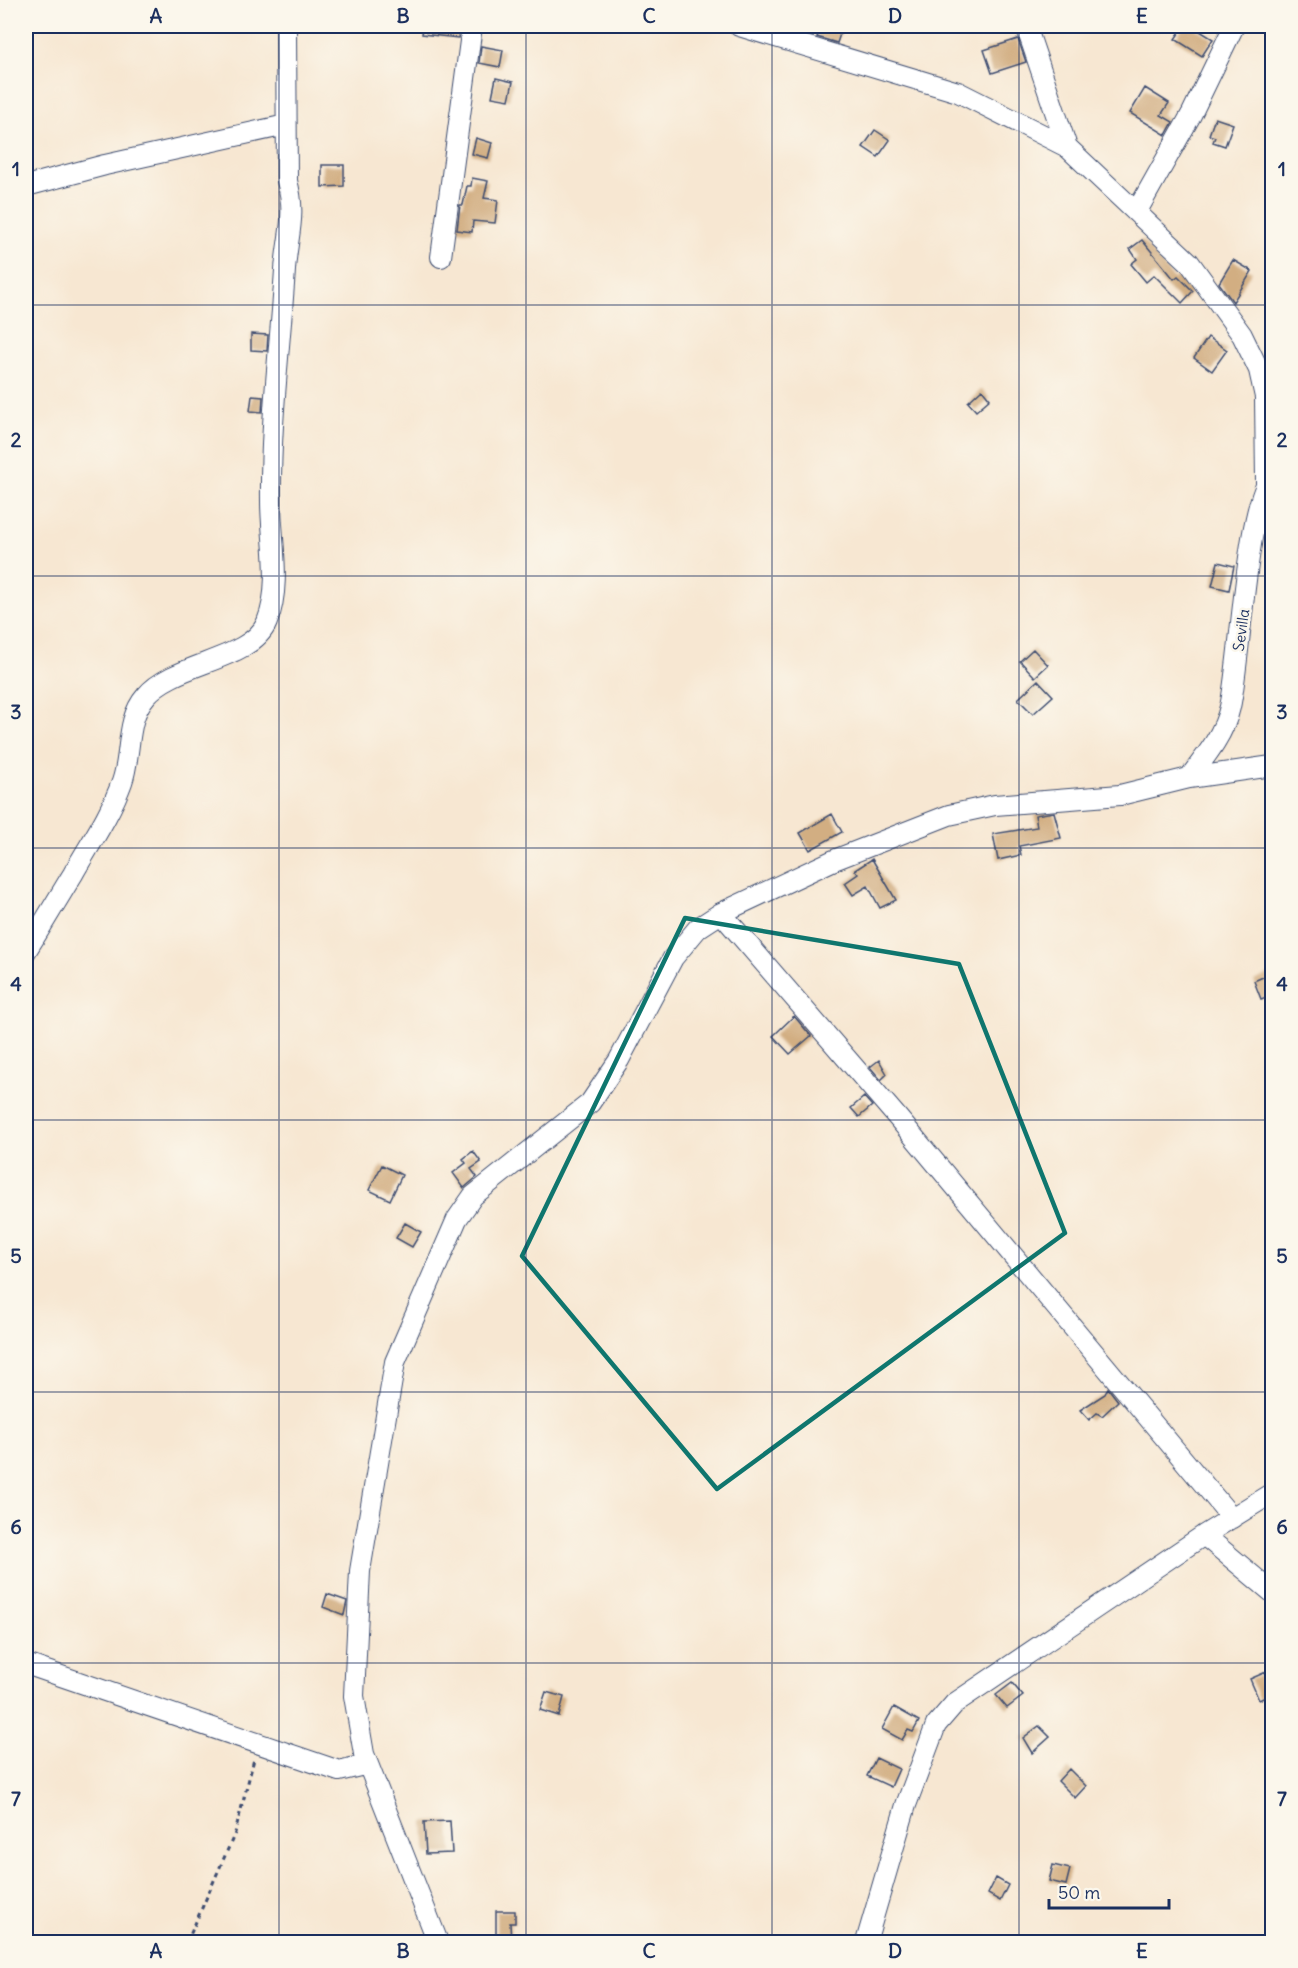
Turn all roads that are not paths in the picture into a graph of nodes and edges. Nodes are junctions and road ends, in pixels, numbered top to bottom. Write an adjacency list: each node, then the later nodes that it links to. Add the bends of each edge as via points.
1 (286, 26): 6 (street)
2 (472, 26): 10 (street)
3 (739, 26): 7 (street, via 958,92)
4 (1026, 26): 7 (street)
5 (1234, 26): 9 (street, via 1191,115)
6 (286, 125): 8 (street); 15 (street, via 287,181 293,218 286,258 271,466 275,587 272,607 266,625 254,639 164,681 137,707 122,781 100,828)
7 (1067, 147): 9 (street, Sevilla)
8 (26, 186)
9 (1137, 211): 11 (street, Sevilla, via 1189,262 1242,335 1259,370 1265,397)
10 (441, 257)
11 (1269, 480): 13 (street, Sevilla, via 1256,519 1230,709 1214,747)
12 (1272, 766): 13 (street)
13 (1189, 778): 14 (street, via 1120,795 995,805 949,815 834,860)
14 (721, 913): 17 (street); 21 (street, via 698,928 673,958 619,1059 590,1103 473,1196 457,1219 395,1362 360,1571 354,1696)
15 (26, 951)
16 (1272, 1493): 17 (street)
17 (1232, 1518): 18 (street)
18 (1204, 1535): 19 (street); 23 (street, via 955,1703 936,1725 906,1805)
19 (1272, 1592)
20 (26, 1664): 21 (street, via 339,1771)
21 (368, 1764): 22 (street)
22 (438, 1942)
23 (866, 1942)

